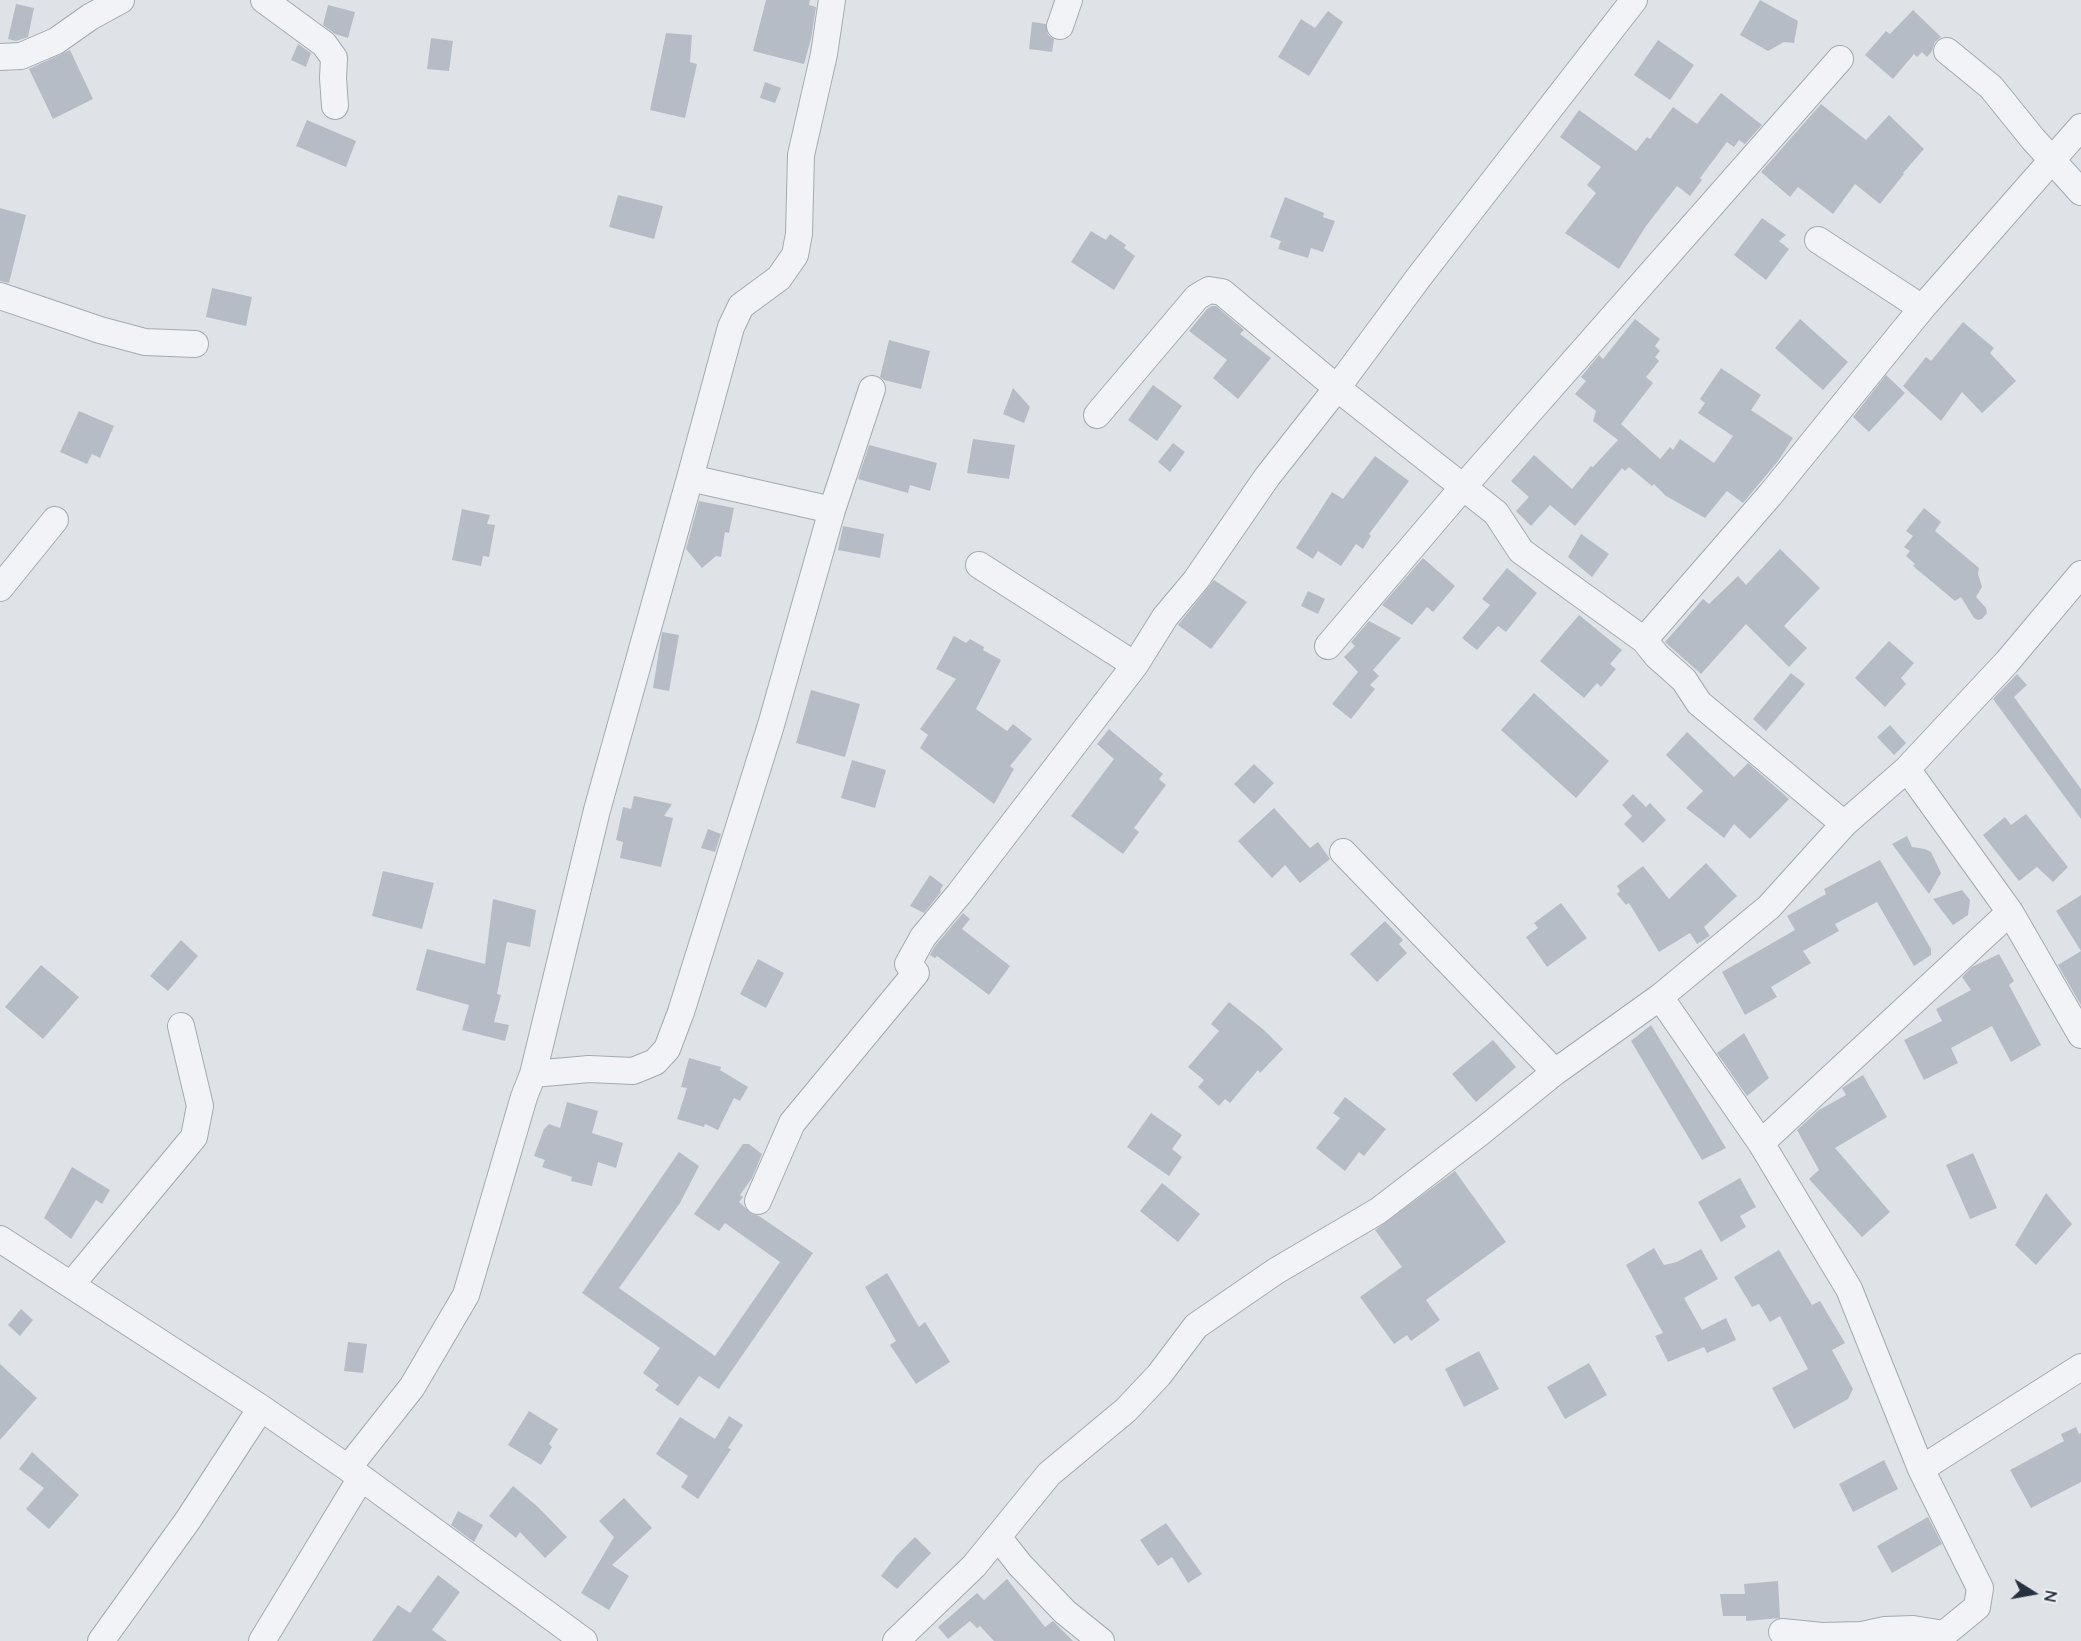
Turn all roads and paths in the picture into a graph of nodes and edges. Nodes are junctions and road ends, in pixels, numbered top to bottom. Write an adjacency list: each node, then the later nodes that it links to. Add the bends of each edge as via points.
1 (121, 0): 8 (street, via 56,41 21,56)
2 (264, 0): 10 (street, via 324,44 334,58)
3 (832, 0): 21 (street, via 801,155 795,255 779,278 741,306 731,327)
4 (1069, 0): 6 (street)
5 (1634, 0): 19 (street)
6 (1060, 26)
7 (1947, 51): 12 (street, via 1991,87)
8 (0, 57)
9 (1840, 59): 22 (street)
10 (335, 106)
11 (2081, 127): 12 (street)
12 (2052, 160): 13 (street); 16 (street)
13 (2081, 192)
14 (1818, 240): 16 (street)
15 (0, 296): 17 (street, via 145,342)
16 (1922, 308): 28 (street, via 1770,495)
17 (195, 344)
18 (872, 388): 23 (street)
19 (1337, 388): 20 (street, via 1222,292 1209,290 1197,297); 22 (street); 30 (street, via 1267,477 1196,580 1165,617)
20 (1097, 415)
21 (690, 478): 23 (street); 39 (street, via 597,810)
22 (1464, 486): 28 (street, via 1496,513 1521,551); 29 (street)
23 (832, 510): 39 (street, via 771,725 667,1049 656,1062 633,1071 589,1069)
24 (55, 520): 27 (street)
25 (979, 565): 30 (street)
26 (2081, 574): 31 (street, via 2007,662)
27 (0, 588)
28 (1644, 640): 32 (street, via 1684,680 1699,703)
29 (1328, 646)
30 (1135, 665): 41 (street, via 923,937 908,964 916,973 792,1123)
31 (1907, 769): 32 (street); 34 (street)
32 (1844, 824): 35 (street, via 1769,907)
33 (1343, 852): 38 (street)
34 (2010, 912): 37 (street); 40 (street)
35 (1660, 997): 38 (street); 40 (street)
36 (181, 1026): 43 (street, via 201,1106 194,1137)
37 (2081, 1035)
38 (1555, 1072): 48 (street, via 1378,1211 1276,1271 1196,1326 1159,1375 1126,1410 1049,1474)
39 (533, 1074): 47 (street, via 466,1295)
40 (1761, 1143): 46 (street, via 1849,1289)
41 (758, 1201)
42 (0, 1239): 43 (street)
43 (71, 1285): 45 (street)
44 (2081, 1367): 46 (street)
45 (261, 1408): 47 (street); 51 (street, via 188,1520)
46 (1921, 1469): 50 (street, via 1980,1588 1977,1607)
47 (355, 1473): 52 (street); 53 (street)
48 (998, 1537): 54 (street, via 974,1566); 55 (street, via 1065,1612)
49 (1782, 1632): 50 (street, via 1822,1636 1913,1629)
50 (1943, 1638)
51 (101, 1641)
52 (262, 1641)
53 (584, 1641)
54 (896, 1641)
55 (1101, 1641)

